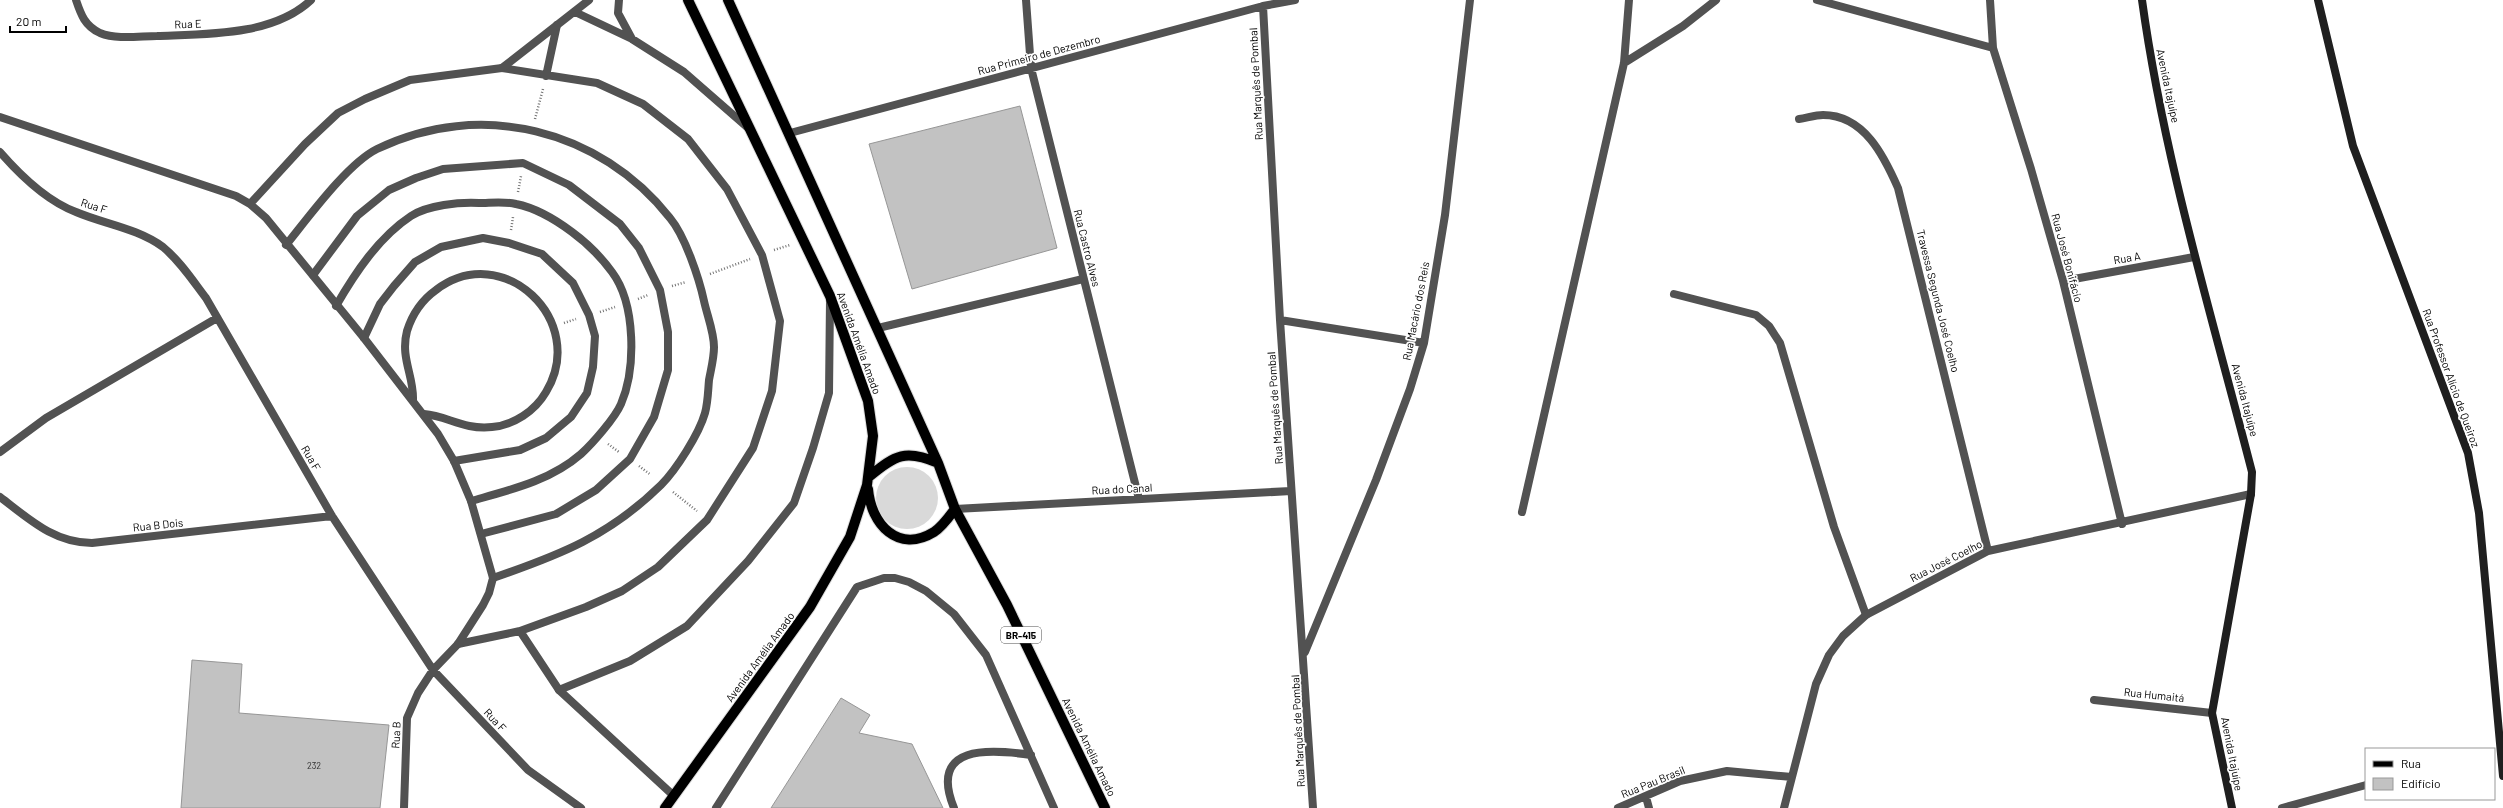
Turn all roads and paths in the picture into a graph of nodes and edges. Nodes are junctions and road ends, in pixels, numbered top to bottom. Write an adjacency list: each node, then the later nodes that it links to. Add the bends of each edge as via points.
1 (76, 0): 2 (street, Rua E, via 81,17 90,27 101,33 121,37 230,33 268,23 304,7)
2 (311, 0)
3 (589, 0): 17 (street)
4 (619, 0): 19 (street, via 618,13)
5 (688, 0): 27 (main road, Avenida Amélia Amado)
6 (728, 0): 28 (main road, Avenida Amélia Amado)
7 (1026, 0): 23 (street, Rua Castro Alves)
8 (1295, 0): 16 (street, Rua Primeiro de Dezembro)
9 (1470, 0): 50 (street, Rua Macário dos Reis, via 1445,216)
10 (1629, 0): 21 (street)
11 (1716, 0): 21 (street, via 1682,26)
12 (1817, 0): 20 (street)
13 (1990, 0): 20 (street, Rua José Bonifácio)
14 (2142, 0): 34 (main road, Avenida Itajuípe, via 2150,56)
15 (2318, 0): 77 (main road, Rua Professor Alício de Queiroz, via 2353,146 2468,453 2479,513)
16 (1263, 6): 23 (street, Rua Primeiro de Dezembro); 46 (street, Rua Marquês de Pombal)
17 (574, 12): 18 (street); 19 (street)
18 (557, 25): 22 (street); 24 (street)
19 (632, 38): 27 (street, via 684,72)
20 (1993, 48): 38 (street, Rua José Bonifácio)
21 (1624, 63): 63 (street)
22 (502, 68): 24 (street); 30 (street, via 410,80 338,113 305,144)
23 (1031, 68): 28 (street, Rua Primeiro de Dezembro); 37 (street, Rua Castro Alves)
24 (546, 76): 33 (street, via 597,83 643,104 688,139 727,189)
25 (0, 117): 30 (street, via 236,196)
26 (1799, 119): 67 (street, Travessa Segunda José Coelho, via 1824,115 1848,120 1863,130 1885,160 1895,181)
27 (751, 130): 31 (main road, Avenida Amélia Amado)
28 (790, 133): 48 (main road, Avenida Amélia Amado)
29 (0, 152): 45 (street, Rua F, via 17,170 63,206 138,233 163,247 187,272)
30 (250, 204): 32 (street, via 266,218)
31 (804, 240): 33 (path); 41 (main road, Avenida Amélia Amado)
32 (286, 245): 35 (street); 36 (street, via 341,179 375,150 433,128 493,124 533,130 586,148 634,179 672,220)
33 (762, 255): 36 (path); 70 (street, via 780,321 772,391 753,448 707,520 658,567 622,591)
34 (2194, 257): 38 (street, Rua A); 58 (main road, Avenida Itajuípe, via 2252,472)
35 (313, 275): 39 (street, via 357,216 389,190 443,169 523,163 569,185 620,224 639,248); 43 (street)
36 (699, 278): 39 (path); 68 (street, via 714,346 705,414 685,453 662,484 619,522 553,557)
37 (1083, 279): 48 (street); 60 (street, Rua Castro Alves)
38 (2063, 281): 65 (street, Rua José Bonifácio)
39 (660, 290): 42 (path); 66 (street, via 668,332 668,370 654,417 630,459 596,490 556,514)
40 (1674, 294): 69 (street, via 1756,315 1770,326 1780,343 1834,527)
41 (830, 296): 56 (main road, Avenida Amélia Amado, via 868,401 873,436); 74 (street, via 829,393 794,503 748,560 686,626 630,661)
42 (626, 304): 43 (street, via 613,273 585,241 555,219 516,204 456,202 412,215 386,236 351,280); 44 (path); 61 (street, via 632,364 621,406 582,453 560,469 534,482)
43 (336, 306): 49 (street)
44 (589, 315): 47 (path); 49 (street, via 574,283 542,254 483,238 441,247 415,262 380,304); 54 (street, via 595,336 593,367 587,393 571,417 546,438 520,450)
45 (217, 318): 53 (street, via 46,418); 64 (street, Rua F)
46 (1280, 320): 50 (street); 57 (street, Rua Marquês de Pombal)
47 (554, 326): 51 (street, via 539,300 515,282 486,275 471,275 442,285 420,305 407,332 406,362 414,390); 52 (street, via 558,356 556,371 543,398 521,418 507,424 477,428)
48 (878, 328): 55 (main road, Avenida Amélia Amado)
49 (364, 338): 51 (street)
50 (1424, 343): 72 (street, Rua Macário dos Reis, via 1376,480)
51 (413, 400): 52 (street)
52 (424, 414): 54 (street)
53 (0, 452)
54 (454, 461): 61 (street)
55 (938, 463): 56 (main road, via 923,456 908,454 896,457); 62 (main road, Avenida Amélia Amado / BR-415)
56 (869, 481): 62 (main road, via 873,515 881,526 893,535 907,539 921,538 934,532); 82 (main road, Avenida Amélia Amado, via 850,537 810,607)
57 (1291, 491): 60 (street, Rua do Canal); 72 (street, Rua Marquês de Pombal)
58 (2251, 494): 65 (street, Rua José Coelho); 76 (main road, Avenida Itajuípe)
59 (0, 497): 64 (street, Rua B Dois, via 42,529 76,543)
60 (1138, 499): 62 (street, Rua do Canal)
61 (471, 501): 66 (street)
62 (955, 509): 90 (main road, Avenida Amélia Amado / BR-415, via 1006,605)
63 (1522, 512)
64 (332, 516): 73 (street, Rua F)
65 (2122, 524): 67 (street, Rua José Coelho)
66 (481, 534): 68 (street)
67 (1988, 551): 69 (street, Rua José Coelho)
68 (492, 578): 71 (street, Rua B, via 489,593)
69 (1866, 615): 80 (street, Rua José Coelho, via 1843,636 1829,655 1816,684)
70 (520, 631): 71 (street); 74 (street)
71 (458, 644): 73 (street, Rua B)
72 (1304, 654): 91 (street, Rua Marquês de Pombal)
73 (433, 670): 84 (street, Rua B, via 418,693 407,718); 85 (street, Rua F, via 528,770)
74 (559, 690): 82 (street)
75 (2094, 700): 76 (street, Rua Humaitá)
76 (2212, 713): 95 (main road, Avenida Itajuípe)
77 (2499, 749): 79 (main road, Rua Professor Alício de Queiroz)
78 (1031, 755): 87 (street, via 986,655 954,614 926,591 909,582 884,578 857,587); 88 (street, via 981,751 958,759 949,775 950,797); 89 (street)
79 (2503, 776)
80 (1792, 777): 83 (street, Rua Pau Brasil, via 1727,771 1680,781); 94 (street, Rua José Coelho)
81 (2365, 785): 96 (street)
82 (674, 796): 86 (main road, Avenida Amélia Amado)
83 (1646, 797): 92 (street, Rua Pau Brasil); 93 (street)
84 (404, 808)
85 (581, 808)
86 (665, 808)
87 (716, 808)
88 (954, 808)
89 (1054, 808)
90 (1105, 808)
91 (1313, 808)
92 (1618, 808)
93 (1649, 808)
94 (1784, 808)
95 (2232, 808)
96 (2282, 808)

